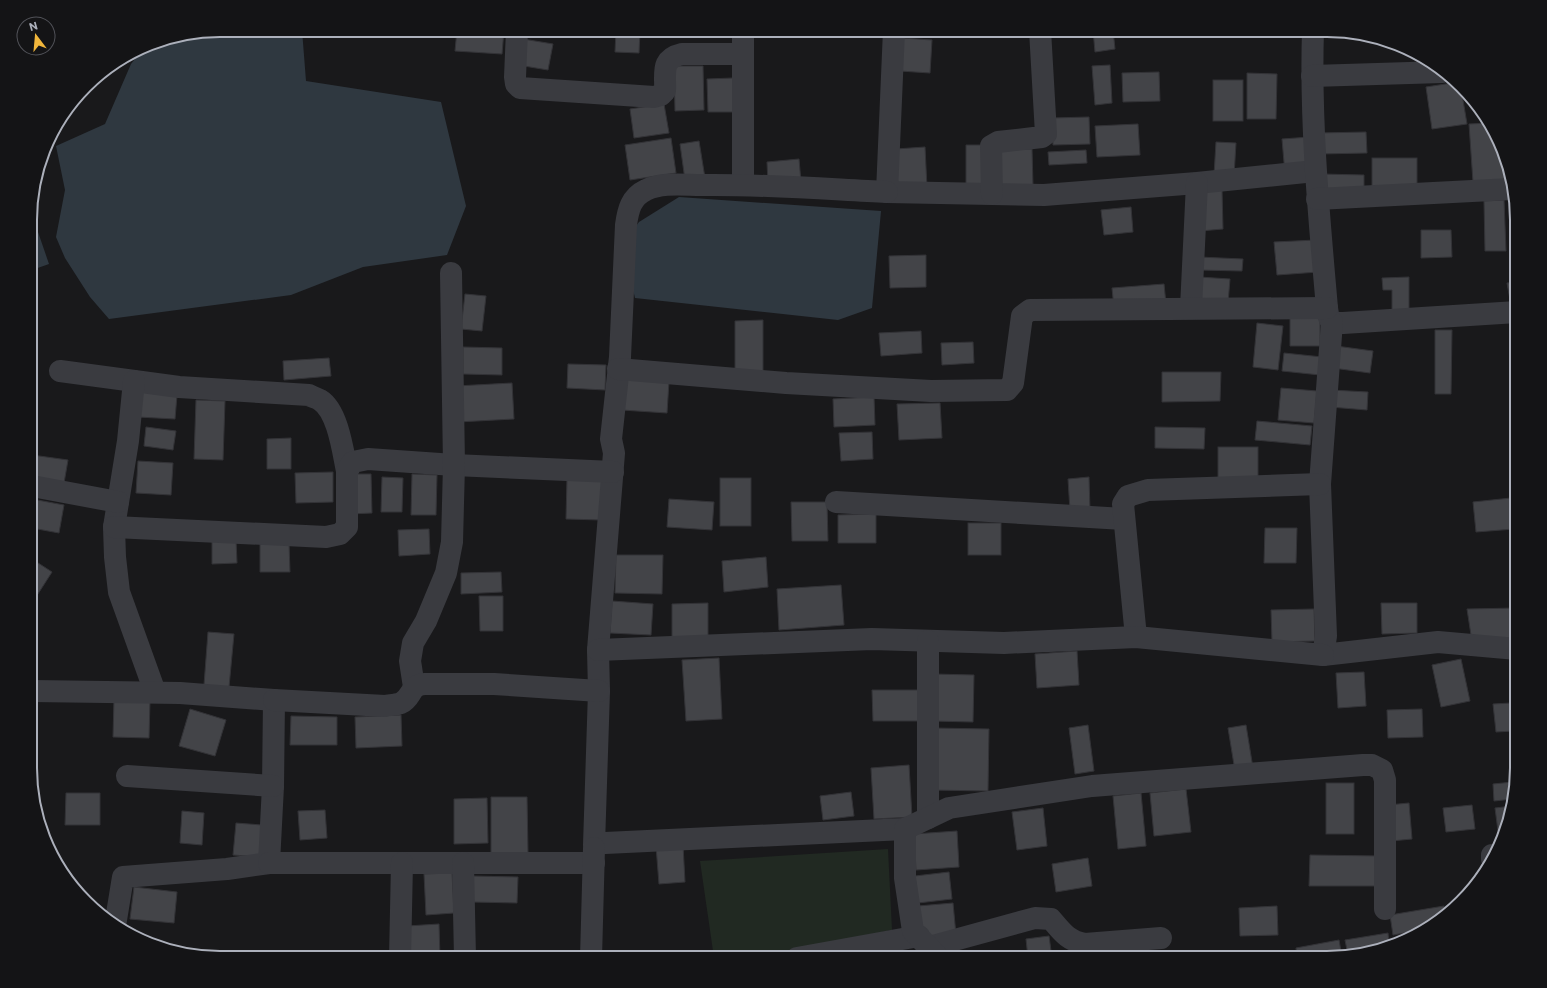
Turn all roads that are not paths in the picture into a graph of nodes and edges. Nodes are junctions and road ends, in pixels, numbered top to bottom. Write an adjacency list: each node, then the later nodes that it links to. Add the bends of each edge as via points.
1 (517, 37): 6 (street, via 514,77 520,88 654,97 665,91 666,65 668,60 675,56)
2 (743, 37): 6 (street)
3 (894, 37): 13 (street)
4 (1040, 37): 14 (street, via 1046,134 1042,137 998,142 991,146)
5 (1313, 37): 8 (street)
6 (744, 54): 10 (street)
7 (1434, 72): 8 (street)
8 (1312, 76): 9 (street)
9 (1315, 171): 11 (street); 15 (street)
10 (744, 184): 13 (street); 20 (street, via 654,187 635,198 628,208)
11 (1197, 184): 14 (street, via 1044,195); 17 (street)
12 (1507, 189): 15 (street)
13 (887, 192): 14 (street)
14 (992, 194)
15 (1317, 199): 19 (street)
16 (451, 273): 23 (street)
17 (1192, 308): 19 (street); 20 (street, via 1026,312 1022,316 1013,383 1007,390 916,390 786,383)
18 (1510, 312): 19 (street, via 1343,323)
19 (1330, 315): 26 (street)
20 (618, 369): 25 (street, via 611,439 614,453)
21 (60, 371): 22 (street)
22 (134, 381): 24 (street, via 179,387 309,395 321,400 330,410 336,423); 28 (street)
23 (454, 465): 24 (street, via 368,459 353,462); 25 (street); 37 (street, via 452,542 446,573 426,621 413,643 410,661)
24 (347, 471): 31 (street, via 346,527 340,534 326,537)
25 (613, 472): 35 (street)
26 (1320, 484): 30 (street, via 1148,490 1133,494 1125,500); 36 (street, via 1326,636)
27 (37, 487): 28 (street)
28 (118, 502): 31 (street)
29 (836, 502): 30 (street)
30 (1124, 519): 32 (street)
31 (114, 527): 40 (street, via 119,592)
32 (1136, 637): 33 (street, via 1004,643); 36 (street)
33 (928, 641): 35 (street, via 872,639); 44 (street)
34 (1510, 648): 36 (street, via 1438,642)
35 (598, 650): 39 (street)
36 (1323, 655)
37 (414, 687): 39 (street, via 418,684 494,684); 41 (street, via 402,702 385,706)
38 (37, 691): 40 (street)
39 (599, 691): 46 (street)
40 (155, 692): 41 (street)
41 (274, 700): 43 (street)
42 (127, 776): 43 (street)
43 (273, 786): 48 (street)
44 (928, 818): 45 (street); 50 (street, via 949,808 1092,786 1372,765 1382,770 1385,780)
45 (905, 829): 46 (street, via 605,843); 53 (street, via 905,878 913,931)
46 (594, 854): 47 (street); 56 (street)
47 (463, 862): 49 (street); 55 (street)
48 (269, 863): 49 (street); 51 (street, via 228,869 123,877)
49 (402, 863): 54 (street)
50 (1385, 909)
51 (116, 919)
52 (1161, 938): 53 (street, via 1076,943 1051,919 1035,918)
53 (929, 947): 57 (street)
54 (400, 951)
55 (465, 951)
56 (591, 951)
57 (881, 951)

